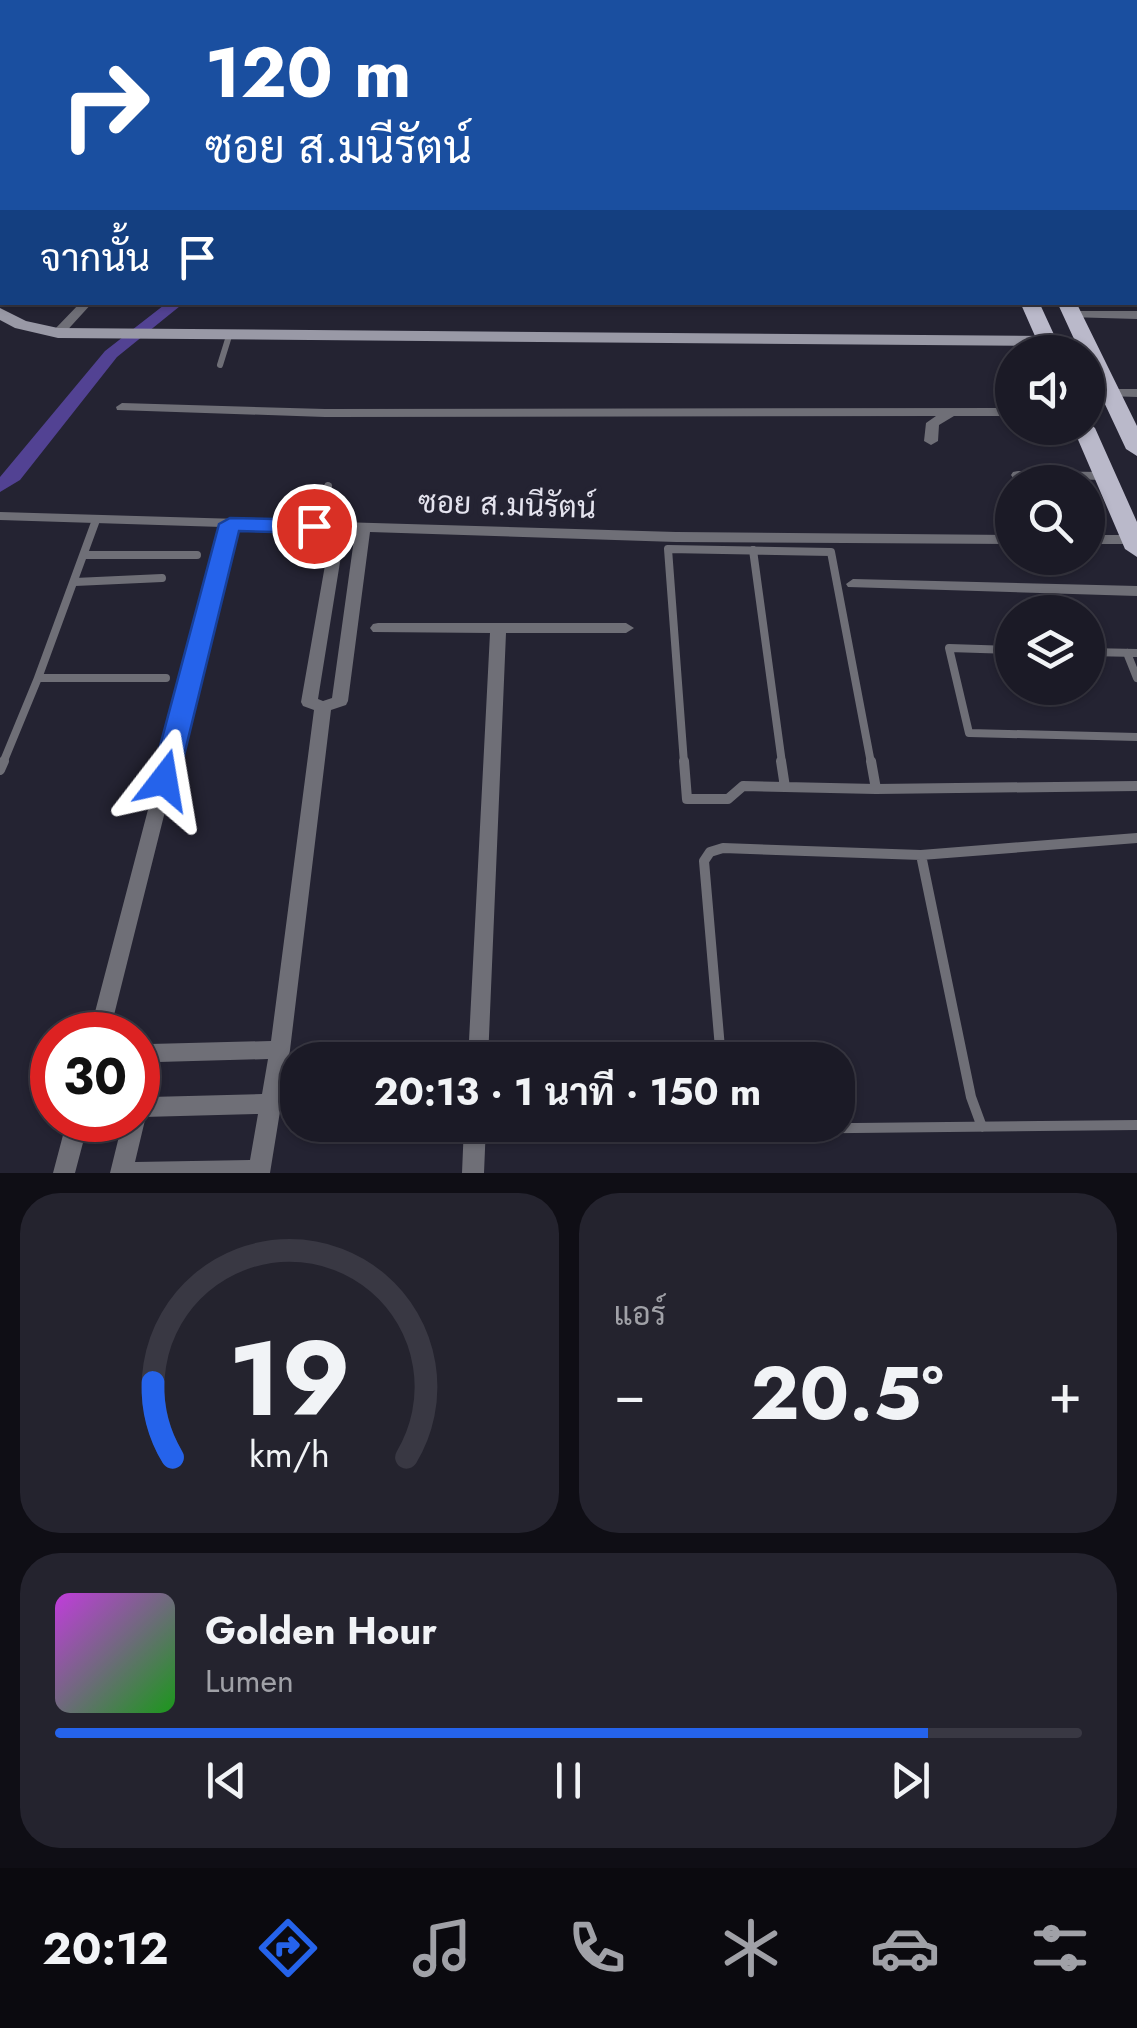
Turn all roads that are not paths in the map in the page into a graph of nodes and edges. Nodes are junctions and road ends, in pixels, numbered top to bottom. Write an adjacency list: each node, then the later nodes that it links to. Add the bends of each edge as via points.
1 (85, 305): 6 (street)
2 (1030, 305): 7 (main road)
3 (1069, 308): 5 (street); 11 (main road)
4 (0, 313): 6 (street)
5 (1137, 315)
6 (58, 333): 8 (street)
7 (1044, 335)
8 (229, 336): 9 (street); 10 (lane)
9 (995, 346)
10 (220, 366)
11 (1110, 393): 12 (street); 17 (main road)
12 (1137, 393)
13 (122, 407): 14 (street)
14 (956, 412): 15 (street); 16 (street, via 936,419)
15 (995, 412)
16 (931, 441)
17 (1137, 449)
18 (1105, 478): 28 (main road)
19 (328, 486): 23 (lane)
20 (0, 516): 21 (street, ซอย ส.มนีรัตน์)
21 (96, 520): 22 (street, ซอย ส.มนีรัตน์); 30 (lane)
22 (230, 524): 23 (street, ซอย ส.มนีรัตน์); 53 (street)
23 (314, 526): 24 (street, ซอย ส.มนีรัตน์)
24 (340, 527): 25 (street, ซอย ส.มนีรัตน์); 45 (street, via 309,702)
25 (363, 528): 26 (street, ซอย ส.มนีรัตน์); 45 (street, via 340,702)
26 (995, 540)
27 (1105, 541): 28 (street)
28 (1135, 544)
29 (753, 550): 49 (lane); 49 (lane, via 668,549 687,798 728,799 743,786); 50 (lane, via 831,552)
30 (84, 555): 31 (lane); 33 (lane)
31 (197, 555)
32 (162, 578): 33 (lane)
33 (75, 582): 42 (lane)
34 (853, 584): 35 (street)
35 (1137, 591)
36 (378, 628): 38 (street)
37 (626, 628): 38 (street)
38 (498, 629): 55 (street)
39 (995, 649): 46 (lane, via 948,648 969,733)
40 (1105, 652): 41 (lane)
41 (1132, 653): 44 (lane)
42 (38, 678): 43 (lane); 47 (lane)
43 (166, 678)
44 (1137, 678)
45 (324, 707): 54 (street)
46 (1137, 737)
47 (0, 770)
48 (1137, 786): 50 (lane)
49 (784, 787): 50 (lane)
50 (876, 790)
51 (1137, 838): 52 (lane)
52 (921, 854): 56 (lane, via 710,852 704,861); 62 (lane)
53 (105, 1012)
54 (281, 1042)
55 (479, 1042)
56 (719, 1042)
57 (280, 1050): 58 (street); 59 (street)
58 (160, 1053)
59 (270, 1104): 60 (street); 67 (street)
60 (160, 1106)
61 (1137, 1125): 62 (lane)
62 (982, 1127): 63 (lane)
63 (855, 1128)
64 (72, 1142): 68 (street)
65 (129, 1142): 69 (street)
66 (474, 1142): 71 (street)
67 (259, 1171): 70 (street)
68 (64, 1173)
69 (121, 1173)
70 (129, 1173)
71 (473, 1173)

